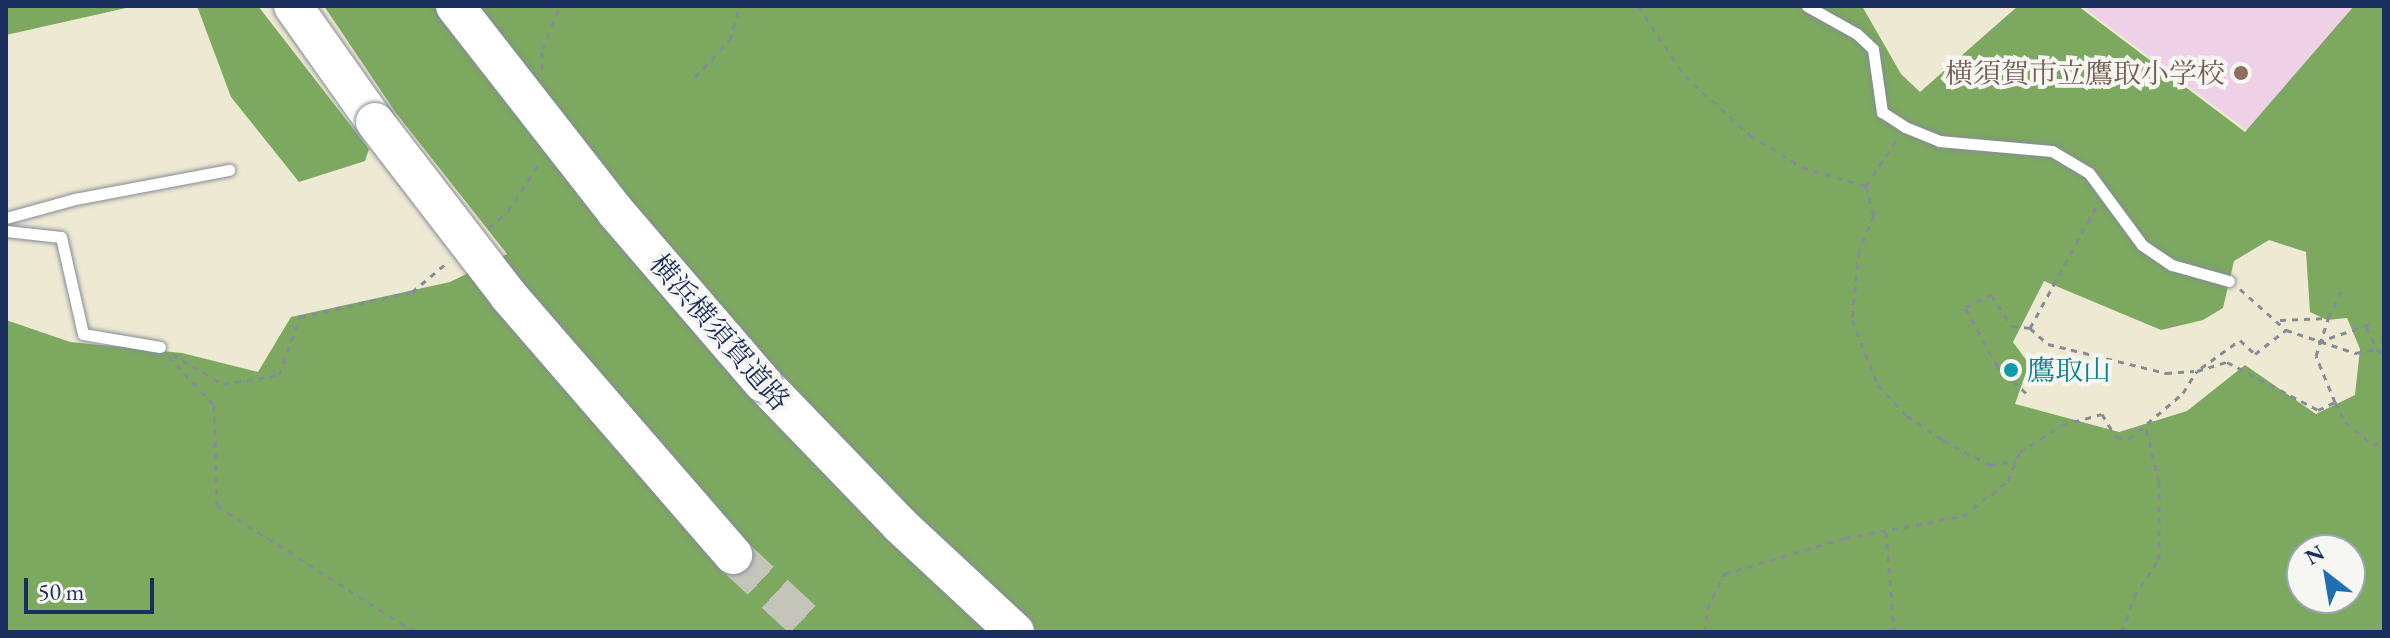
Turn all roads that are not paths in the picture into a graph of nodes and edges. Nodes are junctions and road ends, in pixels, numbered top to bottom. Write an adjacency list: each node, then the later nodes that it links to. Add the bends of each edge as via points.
1 (293, 6): 9 (highway, bridge, via 508,295)
2 (455, 6): 10 (highway, 横浜横須賀道路, bridge, via 615,211 763,383 900,525)
3 (1807, 6): 7 (lane, via 1873,49 1882,112 1905,127 1939,141 2052,151 2089,173 2142,245 2172,265)
4 (229, 170): 5 (lane, via 75,199)
5 (6, 218)
6 (6, 231): 8 (lane, via 61,237 83,334)
7 (2229, 281)
8 (160, 347)
9 (733, 555)
10 (1015, 632)

